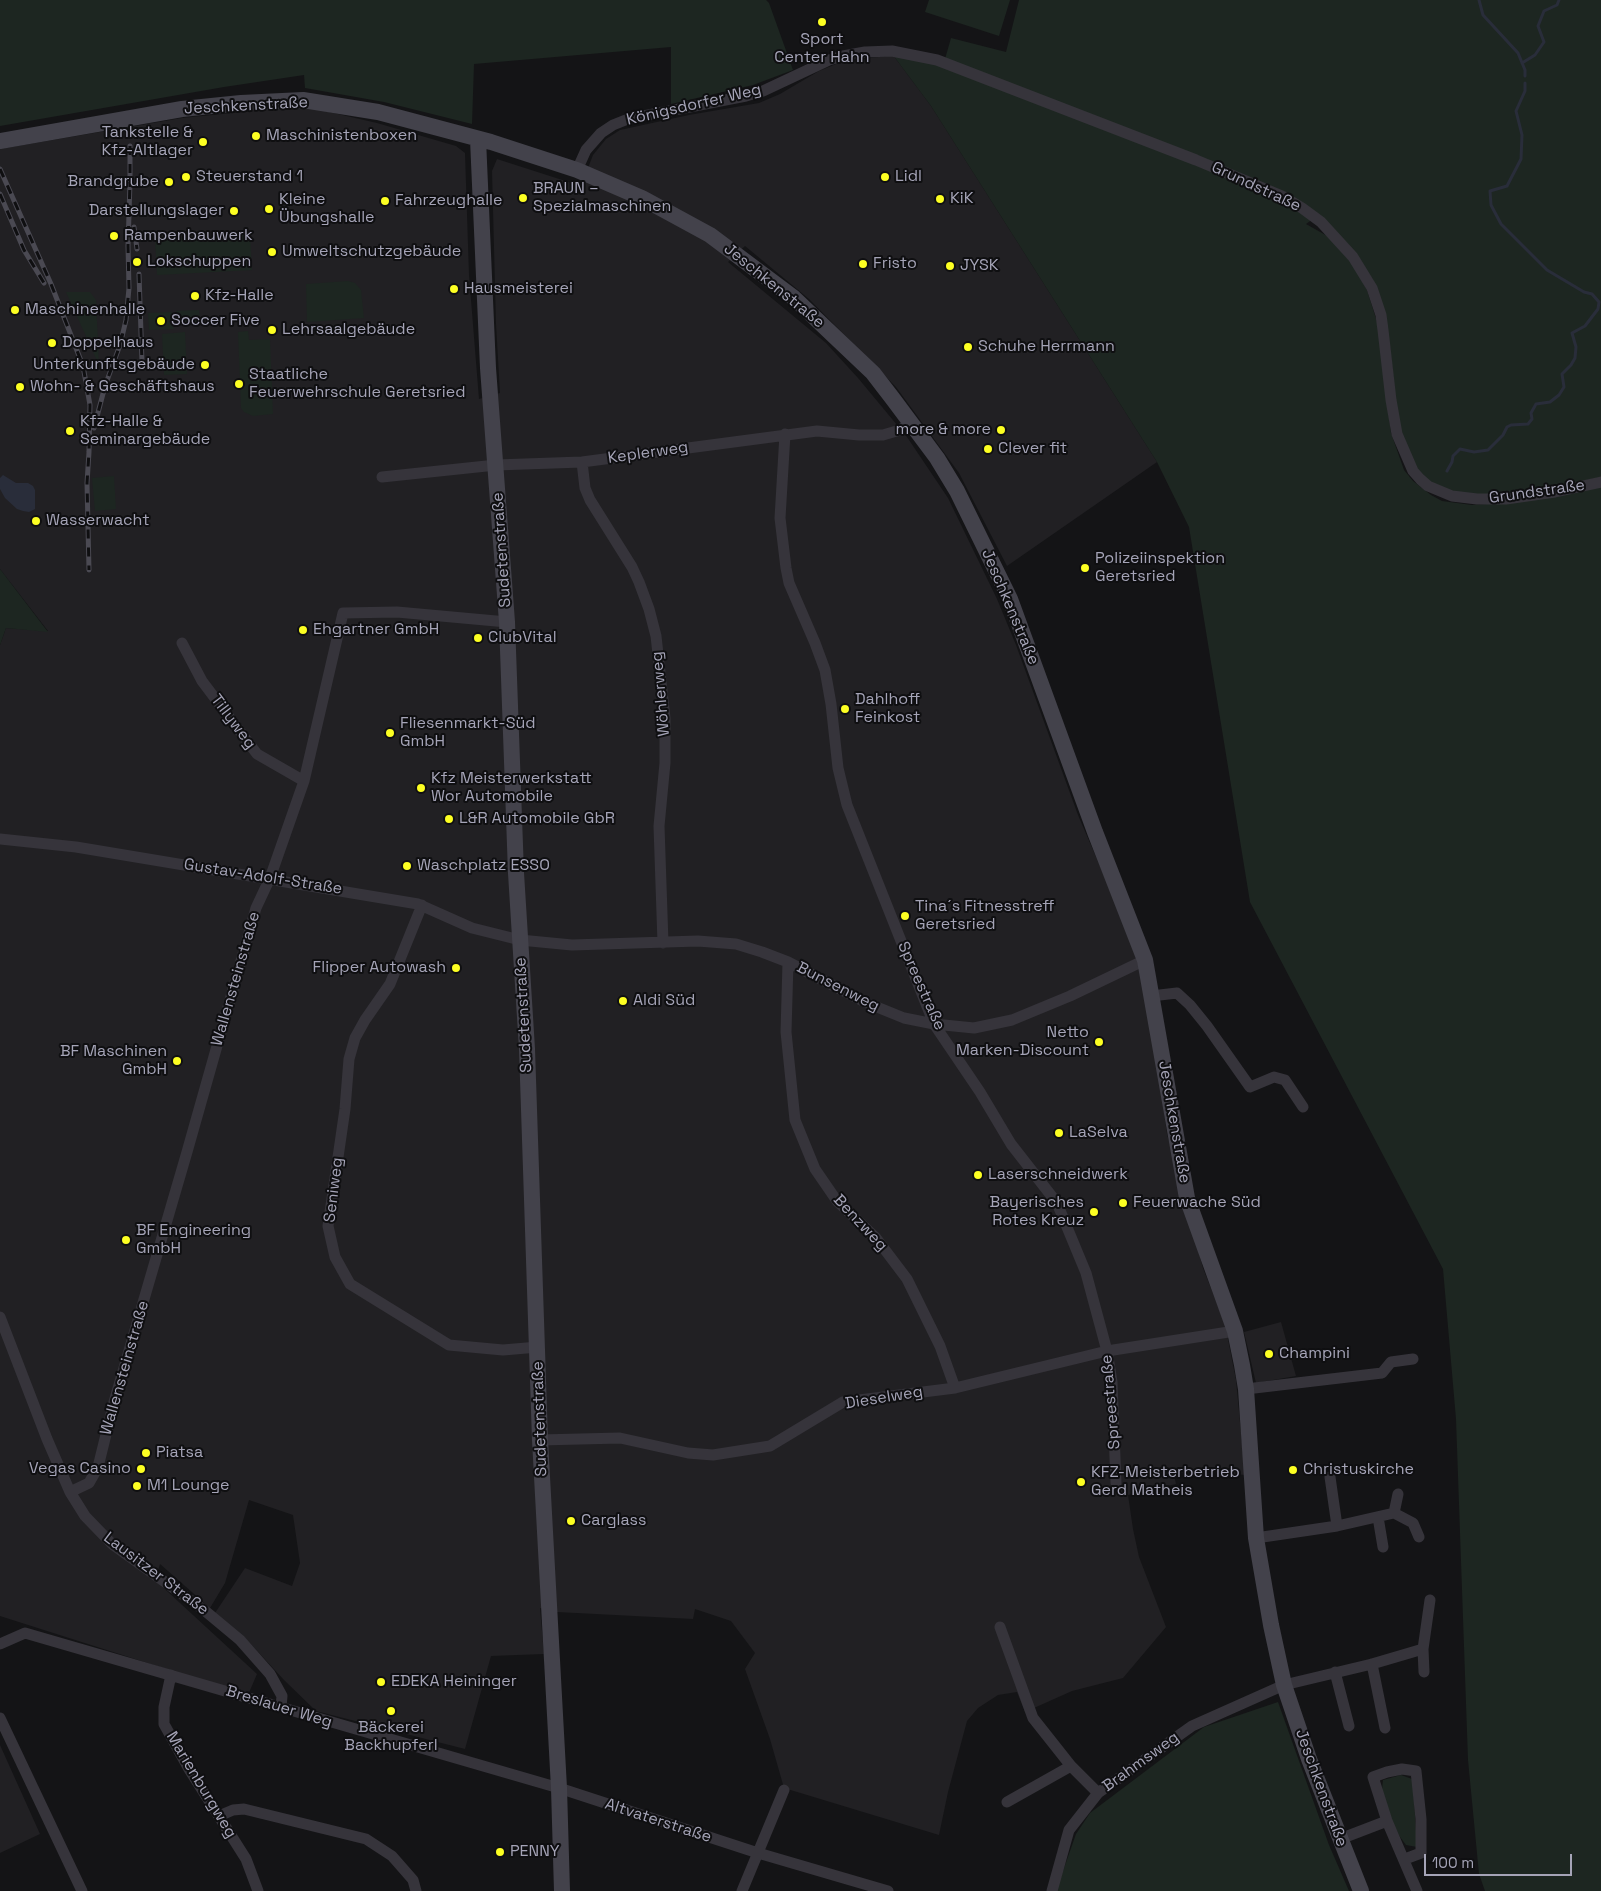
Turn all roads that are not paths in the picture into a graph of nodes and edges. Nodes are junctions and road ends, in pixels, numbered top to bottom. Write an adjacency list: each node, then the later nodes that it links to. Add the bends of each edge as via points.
1 (801, 74): 4 (street, Königsdorfer Weg, via 746,96 613,124 586,150); 10 (street, Grundstraße, via 829,60 865,52 892,51 937,60 1282,196 1321,222 1353,257 1372,288 1382,322 1397,434 1407,460 1420,480 1452,496 1477,499 1506,499)
2 (478, 139): 3 (street, Jeschkenstraße, via 378,112 303,100 182,109); 4 (street, Jeschkenstraße); 8 (street, Sudetenstraße, via 488,368)
3 (0, 140)
4 (577, 170): 5 (street, Jeschkenstraße, via 710,235 746,261 794,298 873,373)
5 (911, 423): 6 (street, Keplerweg, via 883,434 859,436 816,431); 19 (street, Jeschkenstraße, via 957,491 1010,599)
6 (785, 434): 7 (street, Keplerweg); 22 (street, Spreestraße, via 780,518 789,583 825,670 838,768 847,805)
7 (582, 462): 8 (street, Keplerweg); 18 (street, Wöhlerweg, via 590,500 639,582 656,636 665,718 659,826)
8 (496, 465): 9 (street, Keplerweg); 11 (street, Sudetenstraße)
9 (382, 477)
10 (1601, 482)
11 (507, 622): 13 (street, Wallensteinstraße, via 397,612 343,612); 17 (street, Sudetenstraße)
12 (182, 643): 13 (street, Tillyweg, via 202,681 257,754)
13 (304, 781): 15 (street, Wallensteinstraße)
14 (0, 839): 15 (street, Gustav-Adolf-Straße, via 76,847)
15 (270, 878): 16 (street, Gustav-Adolf-Straße); 34 (street, Wallensteinstraße, via 254,917 98,1467 89,1483)
16 (422, 906): 17 (street, Gustav-Adolf-Straße, via 472,928); 26 (street, Seniweg, via 390,984 365,1020 349,1059 328,1226 335,1257 350,1284 449,1344 503,1350)
17 (520, 940): 18 (street, Bunsenweg, via 572,945); 26 (street, Sudetenstraße)
18 (663, 943): 20 (street, Bunsenweg, via 727,943)
19 (1144, 960): 21 (street, Jeschkenstraße); 22 (street, Bunsenweg, via 1012,1020 974,1028)
20 (788, 962): 22 (street, Bunsenweg, via 867,1003 904,1018); 29 (street, Benzweg, via 786,1032 795,1120 815,1168 837,1201 876,1238 907,1279 940,1346)
21 (1151, 996): 23 (street, via 1177,993 1207,1026 1250,1087 1274,1077 1285,1080); 25 (street, Jeschkenstraße, via 1187,1198)
22 (934, 1024): 27 (street, Spreestraße, via 1011,1144 1057,1203 1086,1273)
23 (1303, 1107)
24 (0, 1317): 34 (street, Lausitzer Straße)
25 (1235, 1331): 27 (street, Dieselweg); 30 (street, Jeschkenstraße)
26 (538, 1348): 31 (street, Sudetenstraße)
27 (1107, 1350): 29 (street, Dieselweg); 33 (street, Spreestraße, via 1112,1382)
28 (1413, 1359): 30 (street, via 1391,1362 1382,1373)
29 (955, 1388): 31 (street, Dieselweg, via 843,1402 770,1446 713,1455 688,1453 620,1438)
30 (1246, 1389): 40 (street, Jeschkenstraße)
31 (540, 1440): 56 (street, Sudetenstraße)
32 (1330, 1477): 38 (street)
33 (1116, 1483)
34 (70, 1492): 51 (street, Lausitzer Straße, via 85,1516 112,1544 240,1640 270,1674 282,1696)
35 (1398, 1494): 36 (street)
36 (1394, 1513): 37 (street); 39 (street, via 1413,1523)
37 (1378, 1517): 38 (street); 41 (street)
38 (1337, 1526): 40 (street)
39 (1419, 1537)
40 (1256, 1538): 50 (street, Jeschkenstraße)
41 (1383, 1547)
42 (1430, 1600): 45 (street)
43 (1000, 1627): 55 (street, via 1033,1718)
44 (0, 1644): 49 (street, Breslauer Weg, via 25,1633)
45 (1423, 1649): 46 (street); 48 (street)
46 (1372, 1664): 47 (street); 54 (street)
47 (1335, 1672): 50 (street); 53 (street)
48 (1424, 1672)
49 (171, 1676): 51 (street, Breslauer Weg); 60 (street, Marienburgweg, via 164,1724)
50 (1284, 1685): 58 (street, Brahmsweg, via 1192,1726); 62 (street, Jeschkenstraße)
51 (280, 1707): 56 (street, Breslauer Weg)
52 (0, 1718): 66 (street)
53 (1349, 1726)
54 (1385, 1728)
55 (1071, 1766): 58 (street); 59 (street)
56 (559, 1788): 63 (street, Altvaterstraße); 69 (street, Sudetenstraße)
57 (784, 1790): 63 (street)
58 (1098, 1793): 71 (street, Brahmsweg, via 1069,1830)
59 (1007, 1802)
60 (220, 1816): 67 (street, Marienburgweg, via 246,1859); 68 (street, via 244,1809 366,1839 392,1856 413,1880)
61 (1387, 1821): 62 (street); 64 (street); 64 (street, via 1373,1777 1402,1769 1416,1771 1421,1853)
62 (1340, 1840): 72 (street, Jeschkenstraße)
63 (758, 1853): 65 (street, Altvaterstraße); 70 (street)
64 (1404, 1859): 73 (street)
65 (884, 1890)
66 (82, 1891)
67 (258, 1891)
68 (416, 1891)
69 (562, 1891)
70 (742, 1891)
71 (1052, 1891)
72 (1361, 1891)
73 (1417, 1891)

